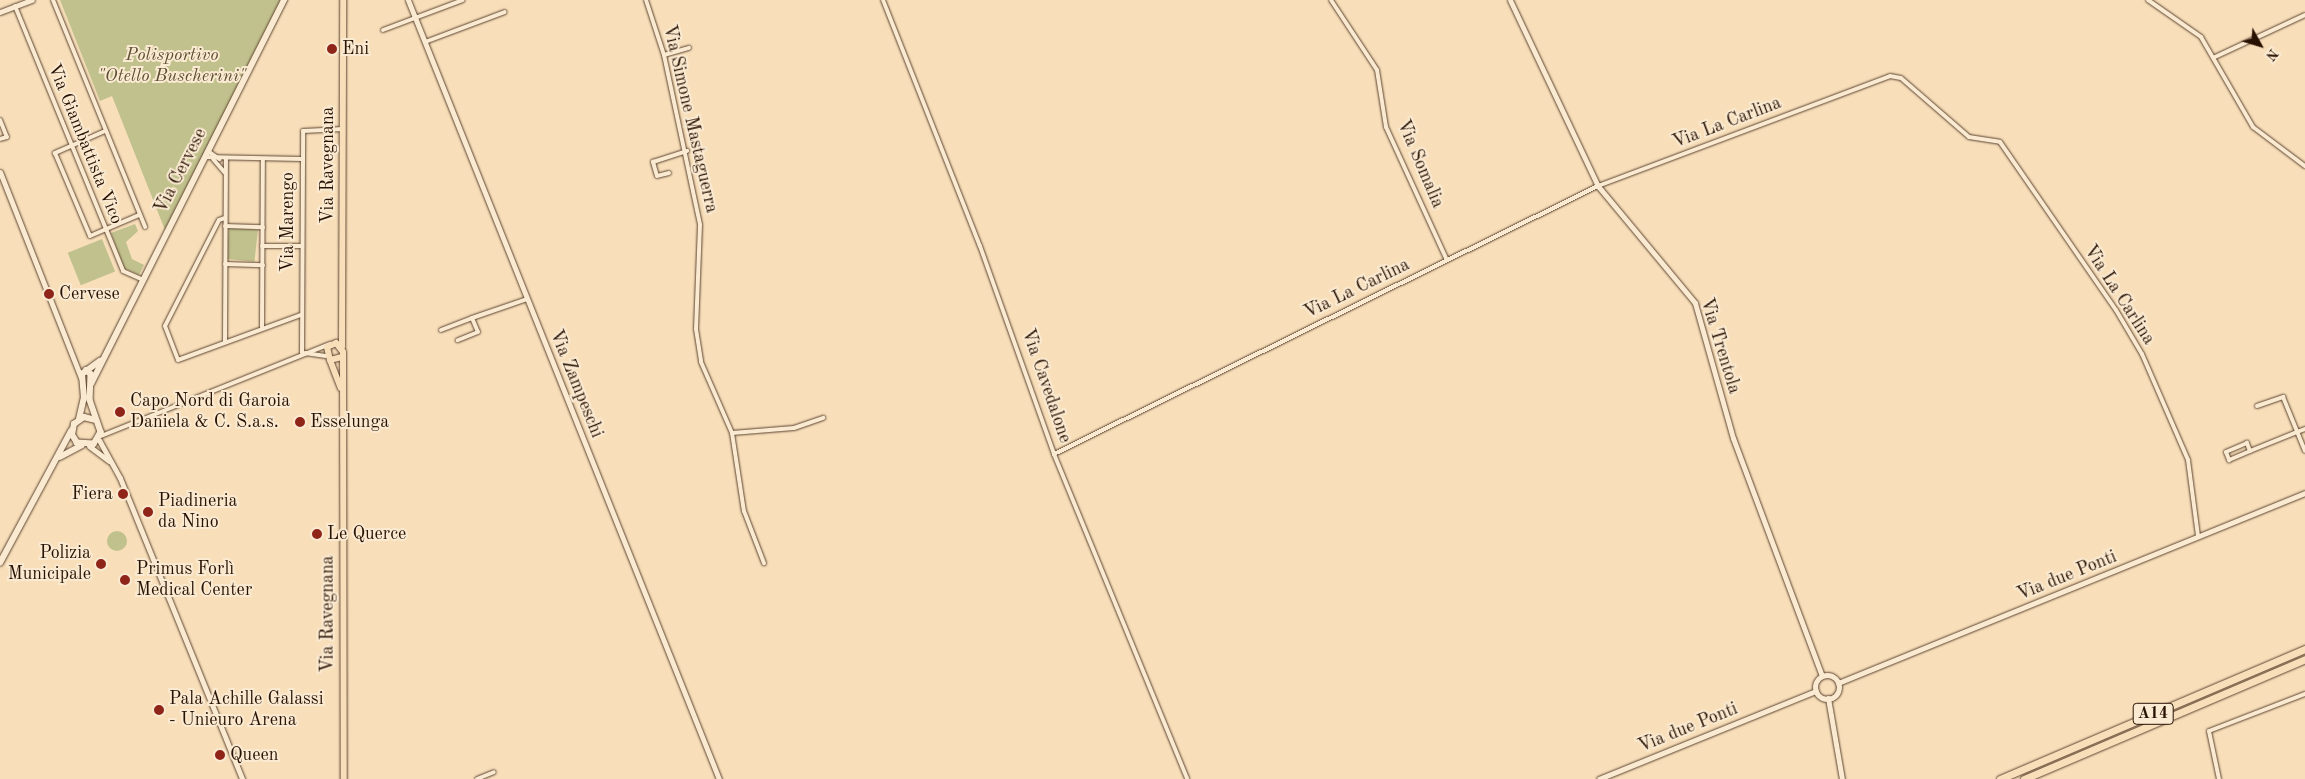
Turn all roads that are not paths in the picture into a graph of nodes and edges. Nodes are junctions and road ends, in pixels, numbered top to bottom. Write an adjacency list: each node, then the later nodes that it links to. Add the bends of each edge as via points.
1 (32, 0): 12 (street)
2 (53, 0): 24 (street)
3 (284, 0): 28 (main road, Via Cervese)
4 (343, 0): 23 (main road, Via Ravegnana)
5 (408, 0): 16 (street, Via Zampeschi)
6 (463, 0): 16 (street)
7 (646, 0): 20 (street, Via Simone Mastaguerra)
8 (883, 0): 85 (street, Via Cavedalone, via 980,246)
9 (1331, 0): 47 (street, Via Somalia, via 1377,70 1386,127)
10 (1510, 0): 38 (street, Via Trentola)
11 (2148, 0): 21 (street, via 2201,37)
12 (15, 6): 13 (street); 26 (street, Via Giambattista Vico)
13 (0, 12)
14 (505, 12): 18 (street)
15 (2305, 15): 21 (street)
16 (415, 18): 17 (street); 18 (street, Via Zampeschi)
17 (382, 30)
18 (425, 42): 51 (street, Via Zampeschi)
19 (689, 48): 20 (street)
20 (664, 55): 27 (street, Via Simone Mastaguerra)
21 (2215, 57): 34 (street, via 2253,127)
22 (0, 120): 25 (street, via 7,137)
23 (343, 129): 33 (street, Via Marengo, via 305,130); 55 (main road, Via Ravegnana)
24 (105, 131): 26 (street); 39 (street)
25 (0, 139)
26 (71, 146): 44 (street, Via Giambattista Vico); 44 (street, via 55,152 90,236)
27 (687, 151): 37 (street, via 653,162 657,176); 79 (street, Via Simone Mastaguerra, via 700,225 699,346)
28 (206, 154): 29 (street); 30 (street); 50 (main road, Via Cervese)
29 (213, 159): 30 (street); 36 (street)
30 (219, 159): 31 (street)
31 (226, 159): 32 (street); 36 (street)
32 (263, 159): 33 (street); 43 (street)
33 (302, 159): 46 (street, Via Marengo)
34 (2305, 166)
35 (0, 172): 65 (street)
36 (225, 173): 40 (street)
37 (669, 173)
38 (1598, 186): 47 (street, Via La Carlina); 89 (street, Via La Carlina, via 1890,76 1901,78 1969,137 2000,142 2129,331 2188,460); 94 (street, Via Trentola, via 1694,303 1733,438)
39 (139, 215): 42 (street); 44 (street)
40 (225, 218): 41 (street); 58 (street, via 219,220 165,326 178,360)
41 (225, 226): 43 (street); 48 (street)
42 (145, 227)
43 (263, 227): 45 (street)
44 (105, 230): 50 (street, Via Giambattista Vico, via 123,271)
45 (262, 246): 46 (street); 49 (street)
46 (302, 246): 52 (street, Via Marengo)
47 (1447, 260): 85 (street, Via La Carlina)
48 (225, 264): 49 (street); 58 (street)
49 (263, 265): 54 (street)
50 (142, 280): 62 (main road, Via Cervese)
51 (527, 299): 53 (street); 103 (street, Via Zampeschi)
52 (301, 315): 54 (street); 61 (street, Via Marengo)
53 (472, 318): 56 (street); 57 (street, via 478,332)
54 (262, 327): 58 (street)
55 (343, 330): 59 (main road); 60 (main road, Via Ravegnana)
56 (441, 330)
57 (458, 340)
58 (225, 342)
59 (332, 344): 60 (main road); 61 (street); 64 (main road)
60 (342, 347): 63 (main road, Via Ravegnana)
61 (304, 353): 64 (street); 75 (street)
62 (105, 356): 66 (main road, Via Cervese); 68 (main road, Via Cervese)
63 (342, 357): 64 (main road); 69 (main road, Via Ravegnana)
64 (328, 358): 69 (main road, Via Ravegnana)
65 (73, 360): 66 (street); 67 (street)
66 (86, 370): 67 (main road, Via Cervese); 68 (main road)
67 (81, 378): 72 (main road, via 84,398)
68 (91, 384): 73 (main road)
69 (342, 389): 101 (main road, Via Ravegnana)
70 (2257, 406): 78 (street, via 2283,397)
71 (823, 418): 79 (street, via 794,428)
72 (79, 419): 73 (main road); 77 (main road)
73 (96, 420): 74 (main road)
74 (100, 426): 75 (street); 80 (main road)
75 (114, 429): 80 (street)
76 (2305, 429): 78 (street)
77 (71, 431): 81 (main road); 87 (main road)
78 (2297, 432): 83 (street); 84 (street)
79 (732, 433): 91 (street, Via Simone Mastaguerra, via 744,511)
80 (100, 438): 82 (main road); 86 (street)
81 (81, 446): 82 (main road); 87 (main road, via 70,448)
82 (89, 446): 86 (street)
83 (2250, 451): 83 (street, via 2247,443 2226,452 2228,460)
84 (2305, 451)
85 (1054, 454): 104 (street, Via Cavedalone)
86 (114, 465): 100 (street)
87 (50, 468): 90 (main road)
88 (2305, 493): 89 (street, Via due Ponti)
89 (2198, 536): 95 (street, Via due Ponti)
90 (0, 563)
91 (764, 563)
92 (2305, 649): 107 (highway, A14)
93 (2305, 659): 108 (highway, A14)
94 (1822, 676): 95 (street); 96 (street)
95 (1838, 683): 98 (street, via 1836,693)
96 (1816, 691): 98 (street); 105 (street, Via due Ponti)
97 (2305, 694): 109 (street, via 2209,731)
98 (1828, 698): 106 (street)
99 (494, 772): 102 (street)
100 (242, 779)
101 (344, 779)
102 (477, 779)
103 (719, 779)
104 (1187, 779)
105 (1599, 779)
106 (1842, 779)
107 (2000, 779)
108 (2024, 779)
109 (2219, 779)

